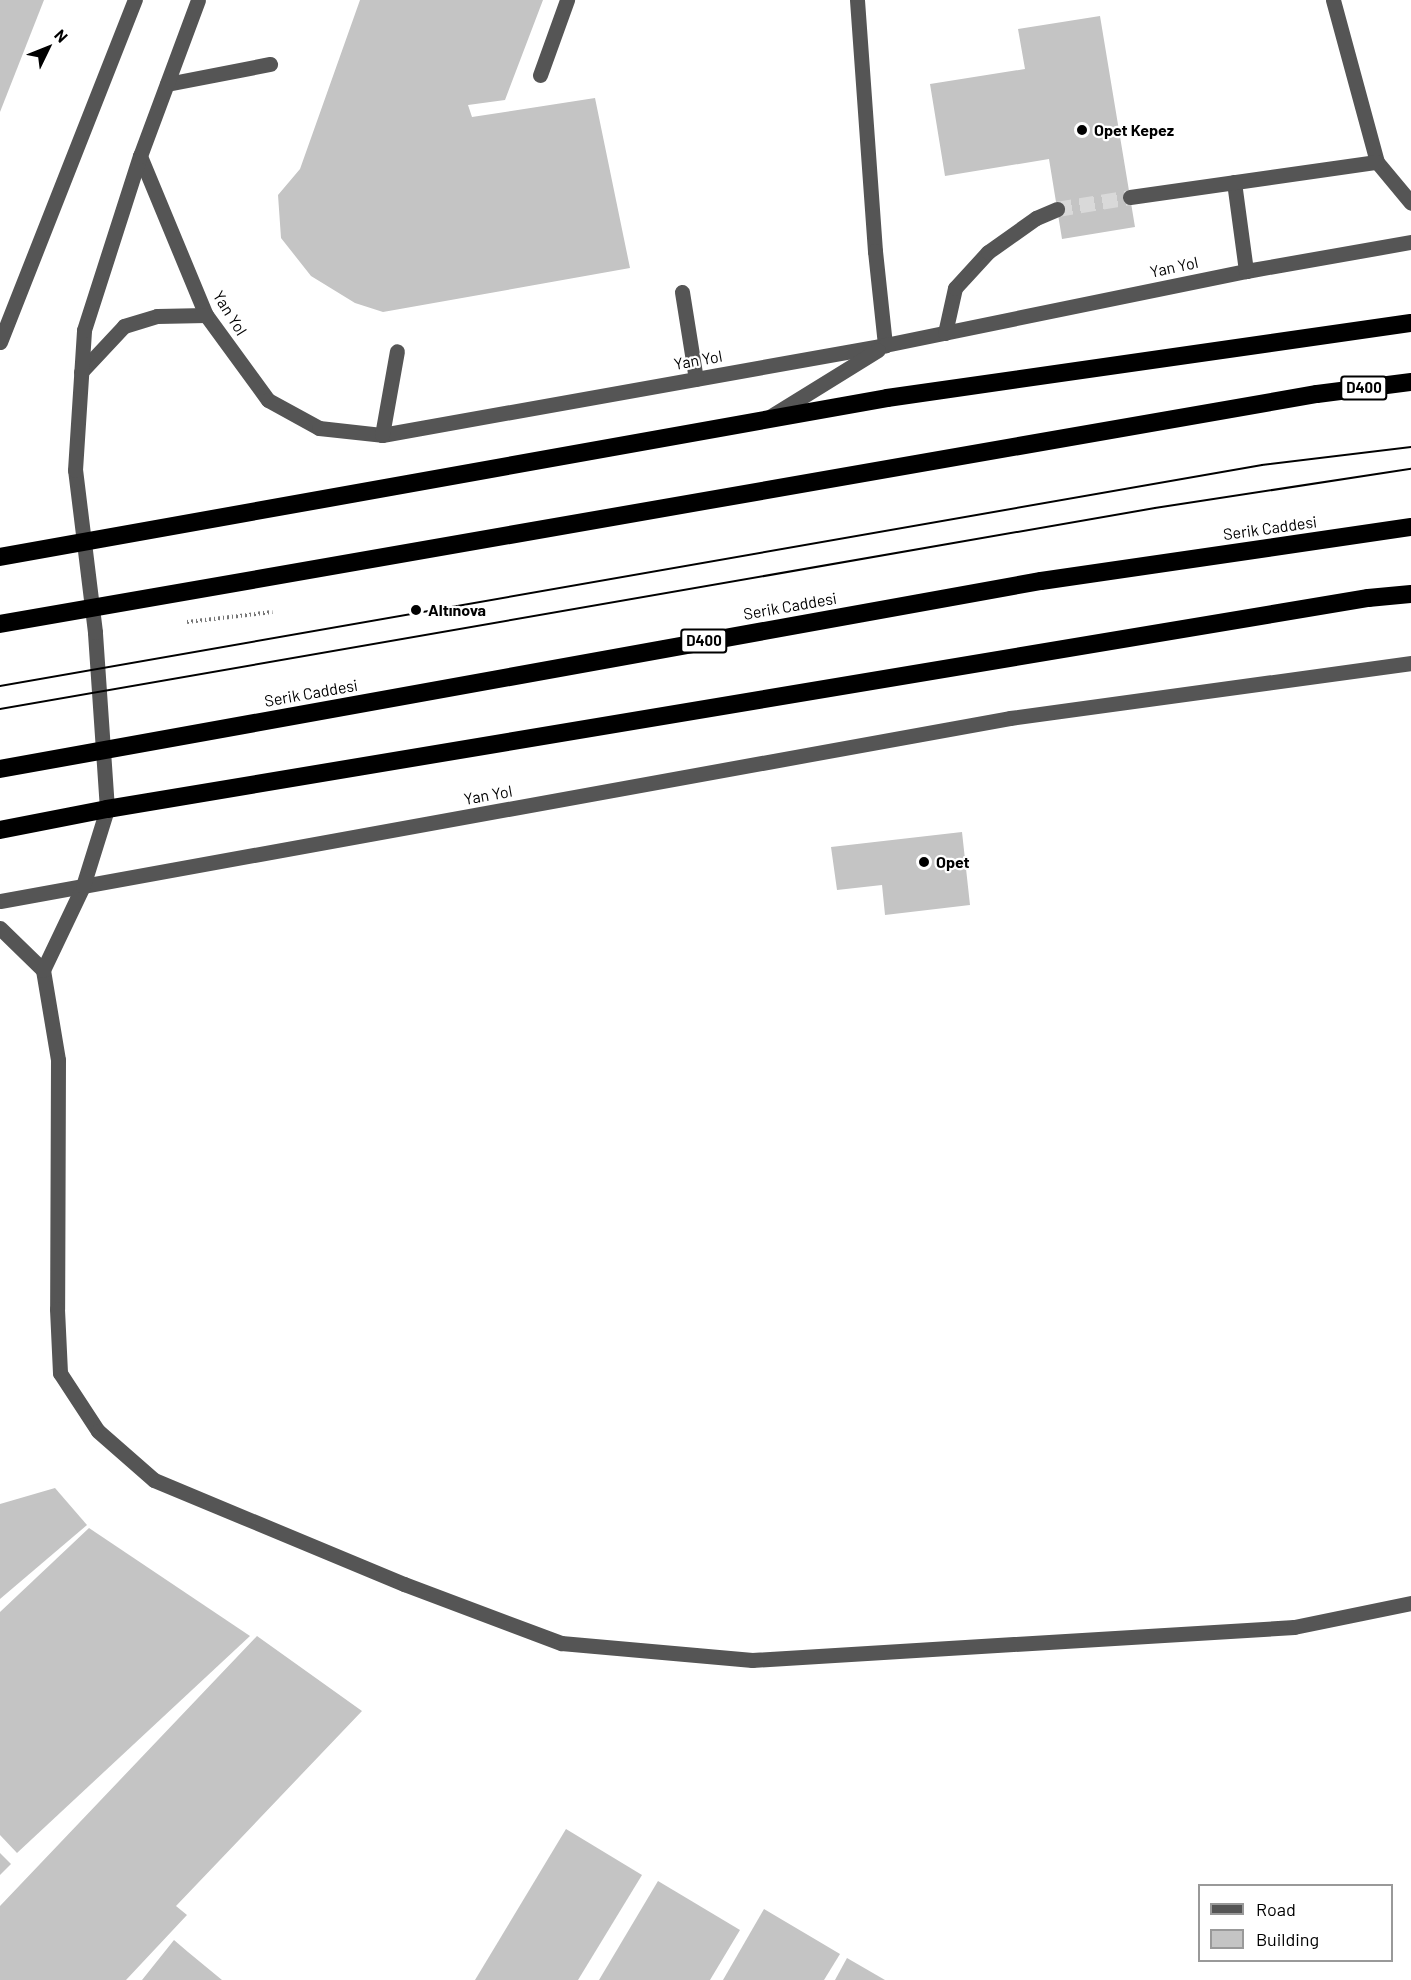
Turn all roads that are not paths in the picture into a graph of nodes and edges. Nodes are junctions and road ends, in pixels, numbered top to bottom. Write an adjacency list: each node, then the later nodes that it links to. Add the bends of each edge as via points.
1 (135, 0): 21 (street)
2 (198, 0): 8 (street)
3 (567, 0): 7 (street)
4 (857, 0): 22 (street, via 874,251)
5 (1333, 0): 10 (street)
6 (270, 64): 8 (street)
7 (540, 75)
8 (167, 84): 9 (street)
9 (140, 156): 18 (street, Yan Yol); 24 (street, via 84,330)
10 (1377, 162): 11 (street); 13 (street)
11 (1234, 182): 12 (street); 16 (street)
12 (1130, 197)
13 (1411, 203)
14 (1057, 209): 20 (street, via 1036,218 988,252 955,288)
15 (1411, 242): 16 (street, Yan Yol)
16 (1246, 271): 20 (street, Yan Yol)
17 (681, 292): 25 (street)
18 (206, 315): 24 (street, via 157,316 124,326); 28 (street, Yan Yol, via 268,400 319,428)
19 (1411, 322): 27 (highway)
20 (945, 333): 22 (street, Yan Yol)
21 (0, 342)
22 (885, 345): 25 (street, Yan Yol); 27 (street)
23 (397, 351): 28 (street)
24 (81, 372): 30 (street, via 75,470)
25 (696, 379): 28 (street, Yan Yol)
26 (1411, 382): 33 (highway, D400, via 1317,394)
27 (766, 419): 30 (highway)
28 (382, 435)
29 (1411, 527): 35 (highway, Serik Caddesi / D400, via 1041,581)
30 (84, 541): 31 (highway); 36 (street)
31 (0, 557)
32 (1411, 594): 36 (highway, via 1356,600)
33 (0, 624)
34 (1411, 663): 38 (street, Yan Yol, via 1010,718)
35 (0, 769)
36 (107, 809): 37 (highway); 38 (street)
37 (0, 831)
38 (83, 886): 39 (street, Yan Yol); 41 (street)
39 (0, 901)
40 (0, 928): 41 (street)
41 (43, 970): 42 (street, via 58,1060 60,1373 98,1431 154,1479 404,1584 561,1643 752,1660 1294,1627)
42 (1411, 1603)

